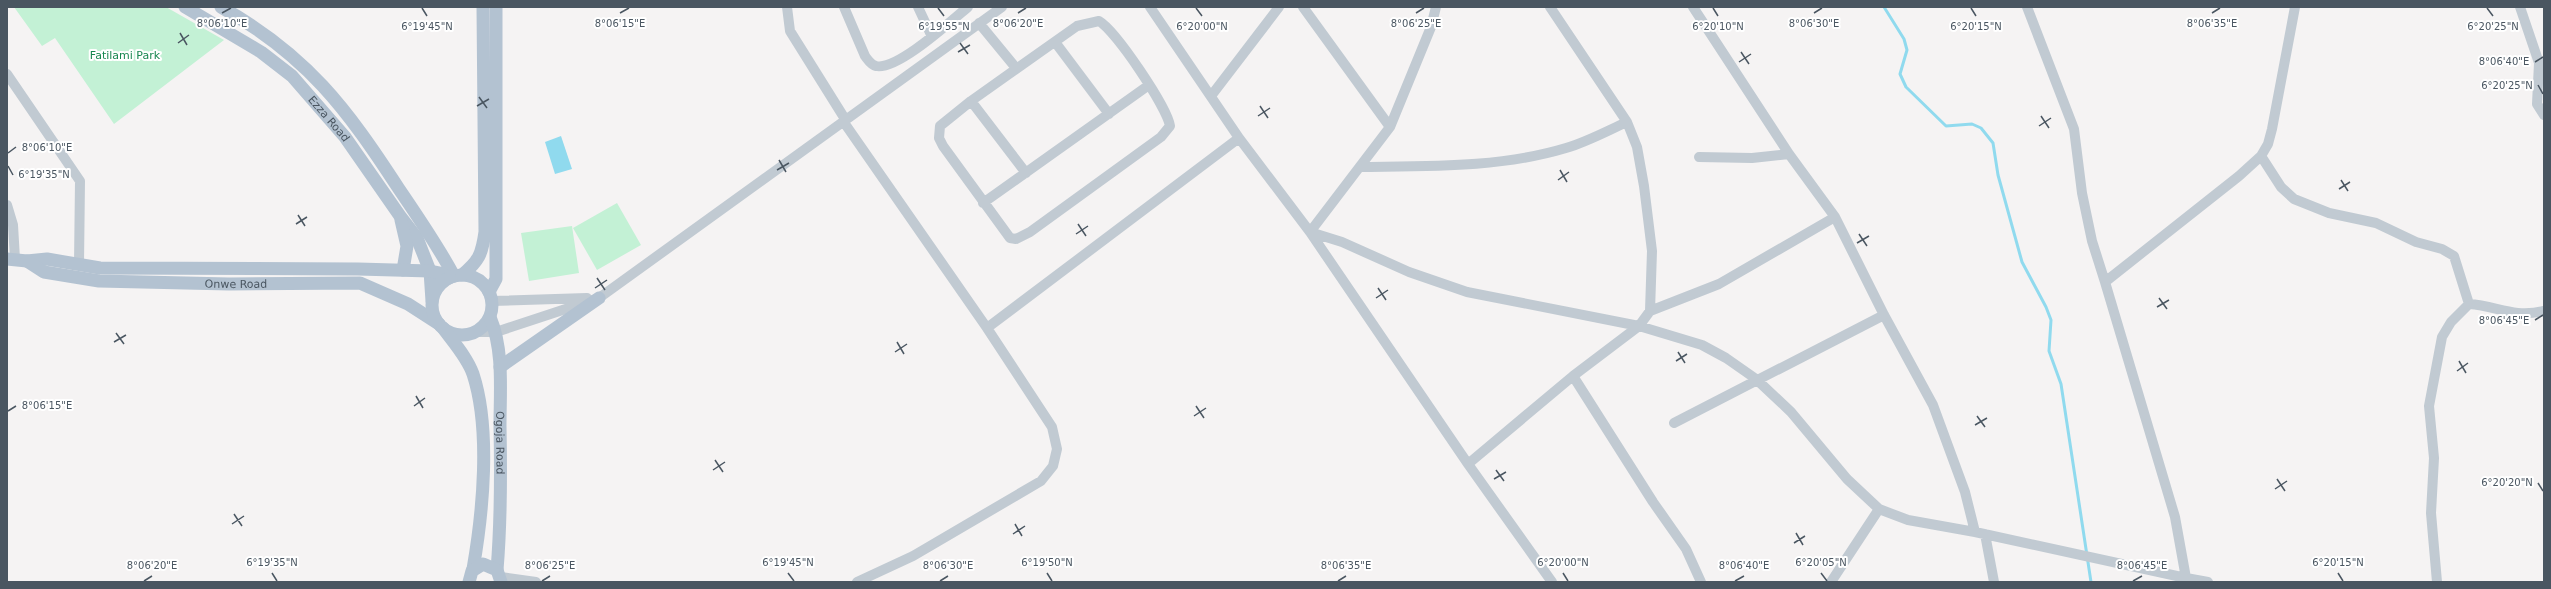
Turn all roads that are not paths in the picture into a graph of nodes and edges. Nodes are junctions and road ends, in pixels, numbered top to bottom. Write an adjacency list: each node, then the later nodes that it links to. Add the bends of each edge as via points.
1 (185, 7): 21 (main road, Ezza Road)
2 (221, 7): 19 (main road, Ezza Road)
3 (483, 7): 50 (main road, via 484,232 482,249 476,264)
4 (496, 7): 53 (main road, via 496,279)
5 (786, 7): 31 (street, via 790,31)
6 (844, 7): 22 (street, via 865,56 876,66 900,60)
7 (918, 7): 22 (street)
8 (968, 7): 22 (street)
9 (1002, 7): 20 (street)
10 (1150, 7): 27 (street)
11 (1279, 7): 27 (street)
12 (1303, 7): 33 (street)
13 (1436, 7): 33 (street, via 1431,27)
14 (1550, 7): 32 (street)
15 (1693, 7): 35 (street)
16 (2027, 7): 51 (street, via 2074,130 2082,193 2092,240)
17 (2295, 7): 36 (street, via 2272,129)
18 (2520, 7): 30 (street, via 2539,63 2537,104)
19 (236, 16): 21 (main road); 50 (main road, Ezza Road, via 271,38 332,94 359,127)
20 (979, 24): 24 (street); 31 (street)
21 (228, 31): 42 (main road, Ezza Road, via 261,52 303,88 346,137)
22 (932, 37)
23 (1055, 42): 24 (street); 26 (street, via 1077,26 1099,21 1115,35); 29 (street)
24 (1016, 68): 28 (street)
25 (7, 74): 46 (street, via 80,181)
26 (1149, 86): 29 (street); 40 (street, via 1169,118 1170,126 1167,132 1030,232 1016,239 1010,238)
27 (1211, 96): 34 (street)
28 (971, 101): 39 (street); 40 (street, via 948,118 938,131 943,146)
29 (1109, 114): 39 (street)
30 (2544, 115)
31 (844, 120): 54 (street); 63 (street)
32 (1627, 122): 38 (street, via 1586,141 1538,156 1488,162); 57 (street, via 1637,147 1652,251)
33 (1390, 128): 38 (street)
34 (1240, 138): 44 (street); 63 (street)
35 (1788, 154): 37 (street, via 1752,158); 43 (street)
36 (2261, 156): 51 (street); 56 (street, via 2281,187 2294,199 2329,213 2376,223 2416,242 2449,252 2454,256)
37 (1699, 158)
38 (1360, 167): 44 (street)
39 (1026, 173): 40 (street)
40 (983, 203)
41 (7, 205): 45 (street, via 13,225)
42 (400, 216): 48 (main road, via 407,246); 49 (main road, Ezza Road, via 417,238)
43 (1835, 217): 57 (street, via 1718,284); 59 (street)
44 (1310, 232): 62 (street, via 1342,242 1409,272 1467,292); 70 (street)
45 (16, 259): 46 (main road, Onwe Road, via 47,259); 52 (main road, Onwe Road, via 44,272 99,281)
46 (79, 264): 47 (main road, Onwe Road, via 100,268)
47 (229, 269): 48 (main road, Onwe Road); 52 (main road)
48 (403, 270): 49 (main road, Onwe Road)
49 (430, 271): 50 (main road, Onwe Road); 55 (main road, Ezza Road)
50 (455, 276): 53 (main road, via 478,279); 55 (main road, via 441,284)
51 (2105, 282): 75 (street, via 2175,518)
52 (229, 284): 61 (main road, Onwe Road, via 360,283 408,304)
53 (491, 296): 54 (street); 60 (main road)
54 (600, 298): 65 (street); 66 (main road)
55 (432, 301): 61 (main road, via 433,311)
56 (2469, 304): 58 (street, via 2484,305 2510,314 2527,315); 84 (street, via 2451,322 2442,337 2429,406 2434,458 2431,513)
57 (1650, 311): 62 (street)
58 (2544, 311)
59 (1884, 315): 68 (street); 72 (street, via 1933,405)
60 (490, 317): 64 (main road); 65 (main road, Ogoja Road)
61 (441, 326): 64 (main road, via 463,336); 73 (main road, Ogoja Road, via 473,374 480,407 483,453 482,515)
62 (1639, 326): 67 (street); 68 (street, via 1702,345)
63 (987, 328): 78 (street, via 1052,428 1057,449 1053,466 1041,481 913,556)
64 (477, 332): 65 (street)
65 (496, 332): 66 (main road, Ogoja Road)
66 (500, 367): 74 (main road, Ogoja Road)
67 (1573, 376): 70 (street); 80 (street, via 1686,549)
68 (1756, 379): 69 (street); 71 (street, via 1791,412 1847,479)
69 (1674, 423)
70 (1468, 464): 79 (street)
71 (1879, 509): 72 (street, via 1908,520); 81 (street)
72 (1980, 533): 75 (street); 82 (street)
73 (474, 569): 74 (main road, via 483,564); 76 (main road, Ogoja Road)
74 (500, 576): 77 (street)
75 (2186, 578): 83 (street)
76 (469, 582)
77 (536, 582)
78 (857, 582)
79 (1552, 582)
80 (1701, 582)
81 (1831, 582)
82 (1994, 582)
83 (2208, 582)
84 (2437, 582)

